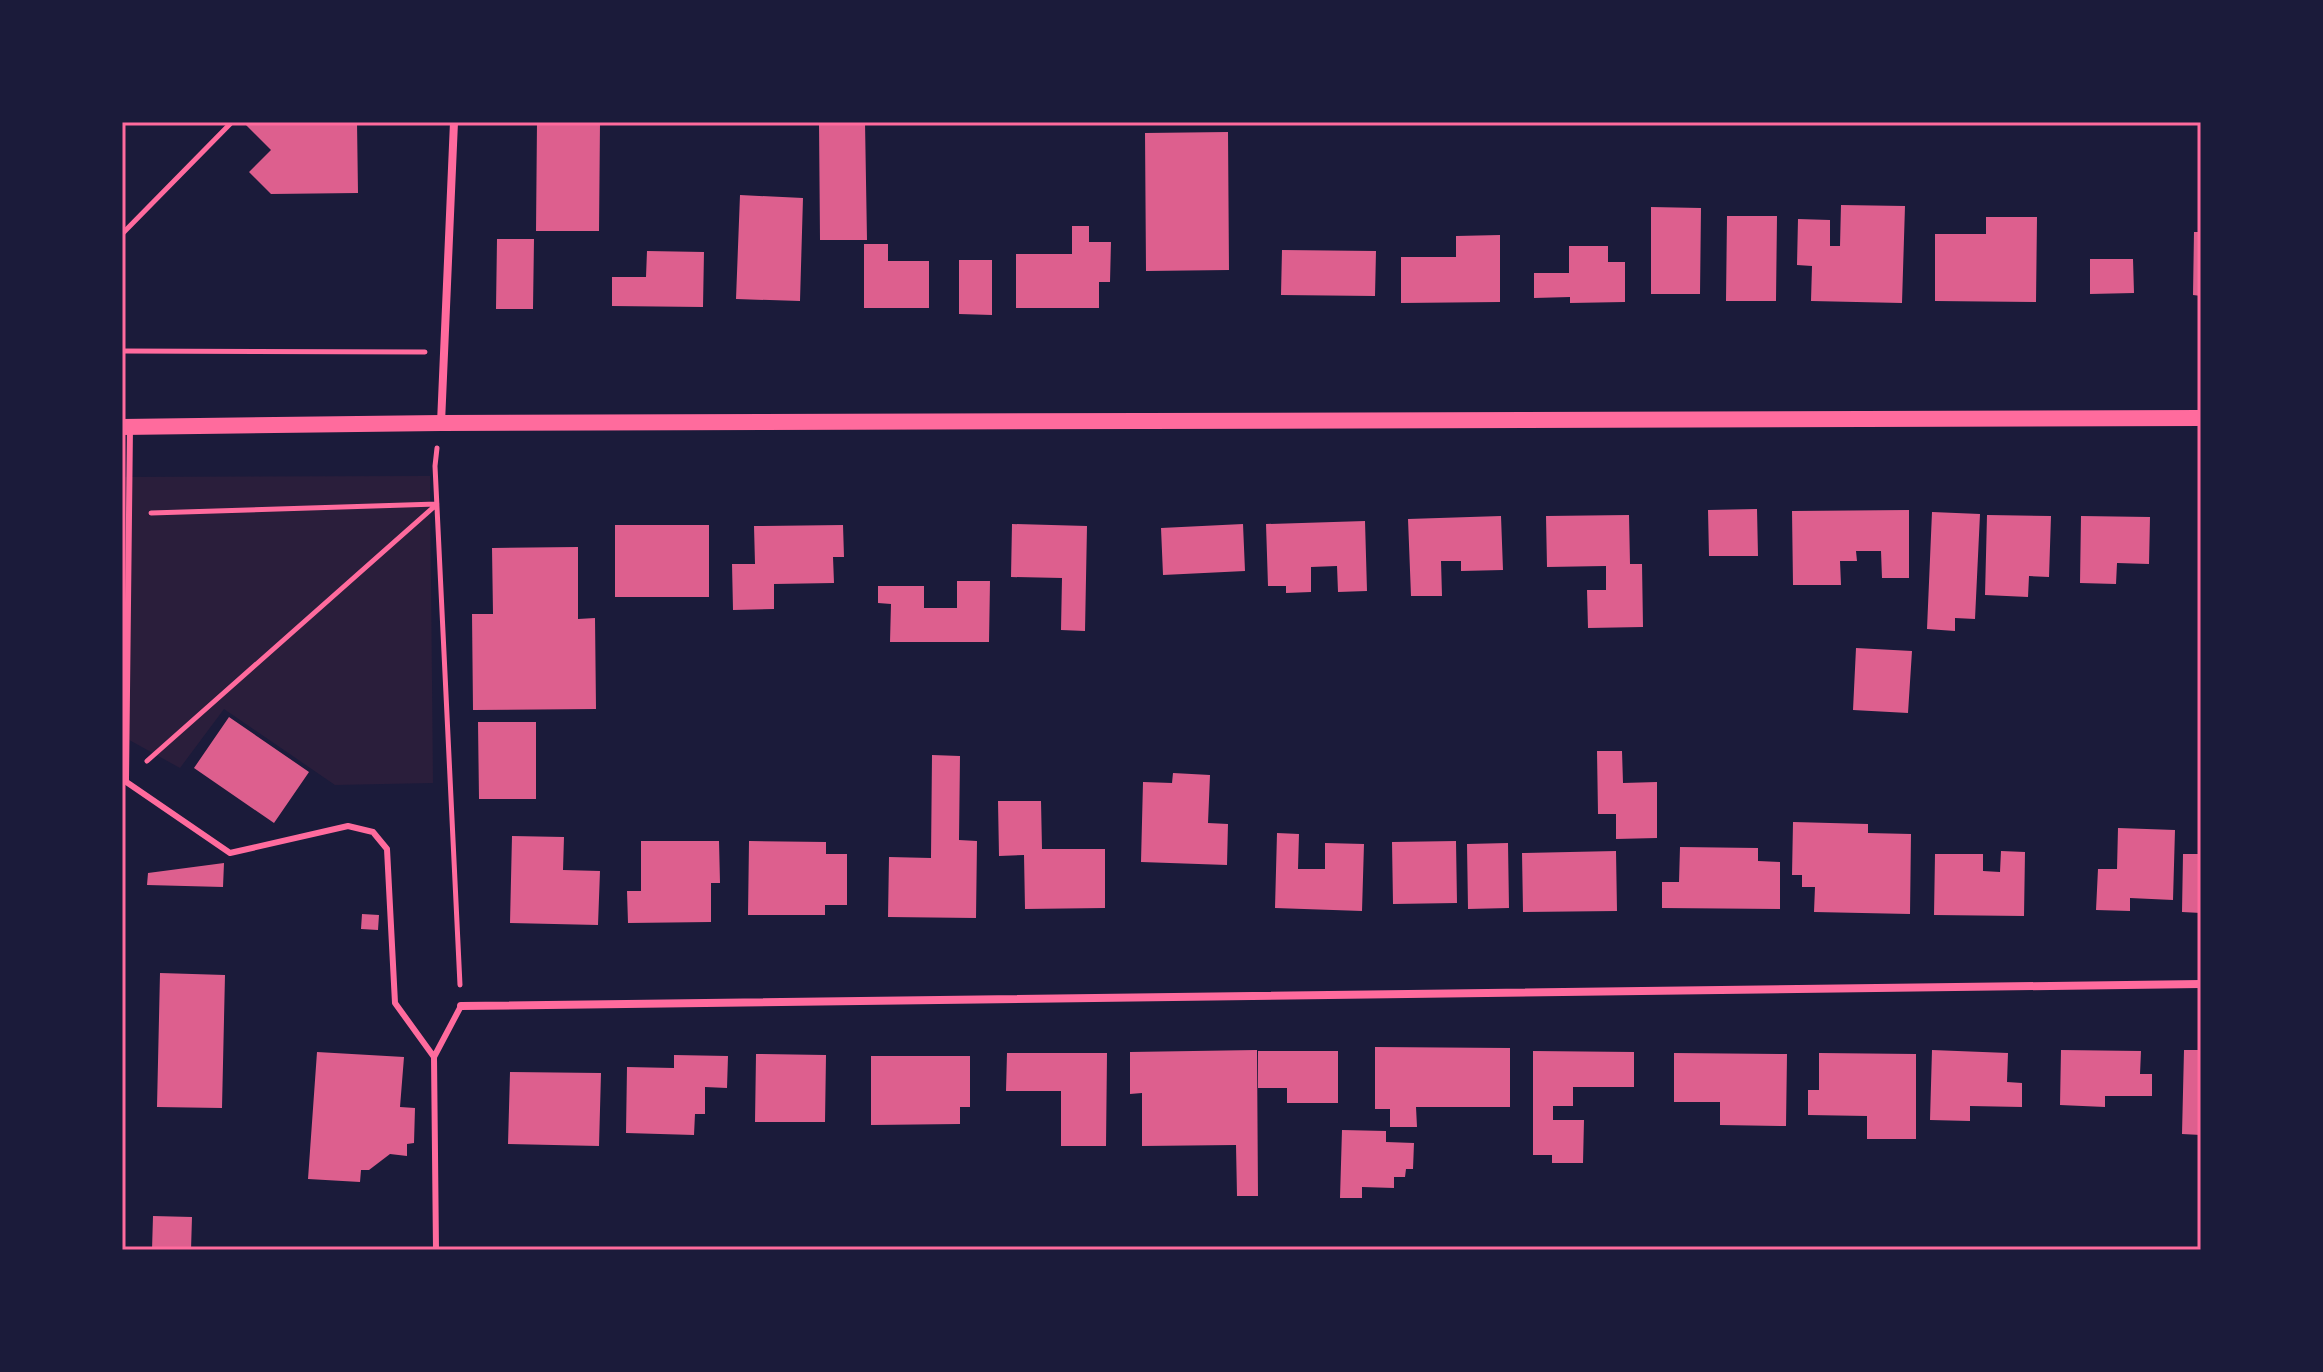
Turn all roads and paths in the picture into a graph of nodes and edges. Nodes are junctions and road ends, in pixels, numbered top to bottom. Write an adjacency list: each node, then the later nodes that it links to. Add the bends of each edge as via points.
1 (232, 122): 3 (path)
2 (454, 122): 5 (street)
3 (122, 234)
4 (122, 351): 5 (path)
5 (444, 352): 7 (street)
6 (2201, 418): 7 (main road)
7 (441, 423): 8 (main road); 9 (path)
8 (126, 427): 10 (lane)
9 (437, 504): 10 (path); 11 (path); 13 (path)
10 (129, 514): 11 (lane)
11 (124, 779): 14 (lane, via 230,853 348,826 373,832 387,849 395,1003)
12 (2201, 984): 13 (street)
13 (461, 1006): 14 (lane)
14 (434, 1057): 15 (lane)
15 (436, 1250)

